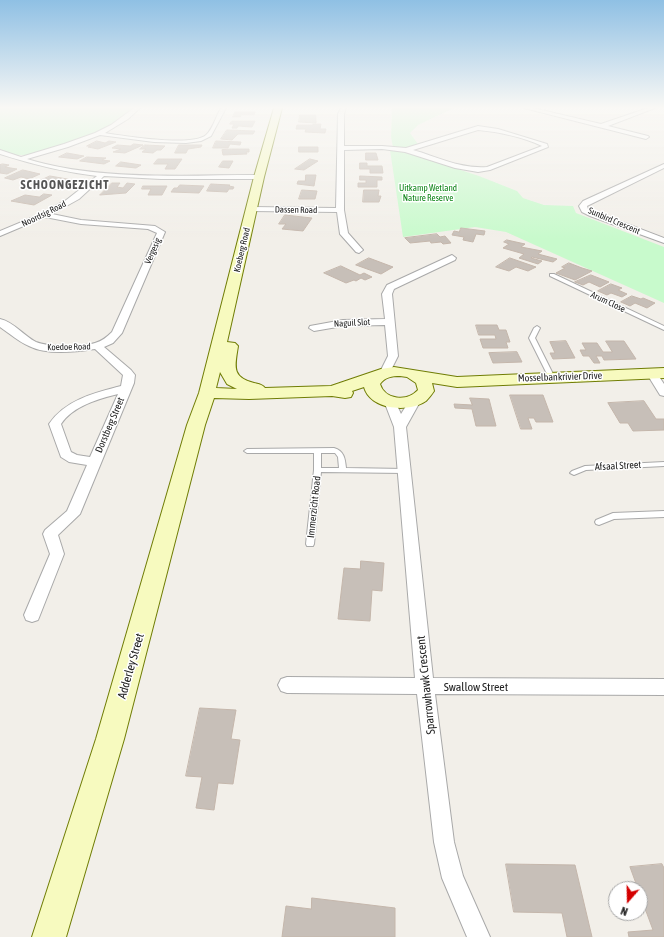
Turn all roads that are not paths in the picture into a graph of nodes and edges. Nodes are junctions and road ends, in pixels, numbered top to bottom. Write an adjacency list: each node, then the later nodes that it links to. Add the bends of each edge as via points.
1 (0, 152): 7 (street)
2 (42, 152): 7 (street)
3 (266, 152): 10 (main road, Koeberg Road)
4 (341, 152): 12 (street)
5 (412, 152): 6 (street, via 478,170 488,169)
6 (533, 152)
7 (19, 159): 9 (street)
8 (664, 166): 15 (street, Sunbird Crescent, via 586,202 583,206 593,214)
9 (102, 174): 10 (street); 13 (street, Noordsig Road, via 77,196)
10 (259, 177): 11 (main road, Koeberg Road)
11 (252, 209): 12 (street, Dassen Road); 19 (main road, Koeberg Road)
12 (340, 210): 16 (street, via 344,234)
13 (45, 215): 14 (street, Noordsig Road); 25 (street, Vergesig, via 81,222 155,228 161,232 117,333 110,341)
14 (0, 234)
15 (664, 241)
16 (359, 250)
17 (452, 258): 21 (street, via 390,288 387,294)
18 (552, 275): 24 (lane, Arum Close)
19 (225, 320): 34 (main road, Koeberg Road); 35 (main road, via 232,324 226,369 229,377 249,387)
20 (0, 322): 25 (street, Koedoe Road, via 40,348)
21 (390, 322): 22 (street, Naguil Slot, via 346,322); 26 (street)
22 (314, 328)
23 (537, 328): 30 (lane, via 532,338)
24 (664, 328)
25 (97, 346): 32 (street, Dorstberg Street, via 127,372 129,379)
26 (393, 356): 27 (street); 29 (street)
27 (409, 373): 29 (main road, Mosselbankrivier Drive, via 394,372); 31 (main road, Mosselbankrivier Drive); 37 (main road, via 424,383 426,391)
28 (658, 374): 30 (main road, Mosselbankrivier Drive); 36 (street)
29 (380, 376): 33 (main road, Mosselbankrivier Drive); 38 (main road, via 372,387)
30 (552, 378): 31 (main road, Mosselbankrivier Drive)
31 (457, 382): 37 (main road, Mosselbankrivier Drive)
32 (126, 388): 42 (street, Dorstberg Street); 42 (street, Dorstberg Street, via 84,402 65,411 56,420 55,427 65,454 74,459)
33 (332, 391): 35 (main road, Mosselbankrivier Drive); 38 (main road, Mosselbankrivier Drive)
34 (207, 393): 35 (main road, Mosselbankrivier Drive); 55 (main road, Adderley Street, via 110,739)
35 (285, 393)
36 (664, 393)
37 (419, 397): 38 (main road, Mosselbankrivier Drive, via 400,402); 39 (street)
38 (385, 399): 39 (street, Sparrowhawk Crescent)
39 (400, 427): 46 (street, Sparrowhawk Crescent)
40 (247, 451): 41 (lane)
41 (317, 451): 44 (lane, Immerzicht Road); 45 (lane, via 332,450 340,453)
42 (94, 462): 51 (street, Dorstberg Street, via 73,514 50,534 57,554)
43 (664, 464): 47 (lane, Afsaal Street, via 585,468)
44 (318, 470): 45 (lane, Immerzicht Road); 50 (lane, Immerzicht Road)
45 (343, 470): 46 (lane, Immerzicht Road)
46 (405, 471): 53 (street, Sparrowhawk Crescent)
47 (574, 473)
48 (664, 514): 49 (lane, via 613,516)
49 (599, 522)
50 (310, 544)
51 (32, 615)
52 (287, 685): 53 (street, Swallow Street)
53 (425, 687): 54 (street, Swallow Street); 56 (street, Sparrowhawk Crescent, via 447,860)
54 (664, 687)
55 (49, 937)
56 (479, 937)

